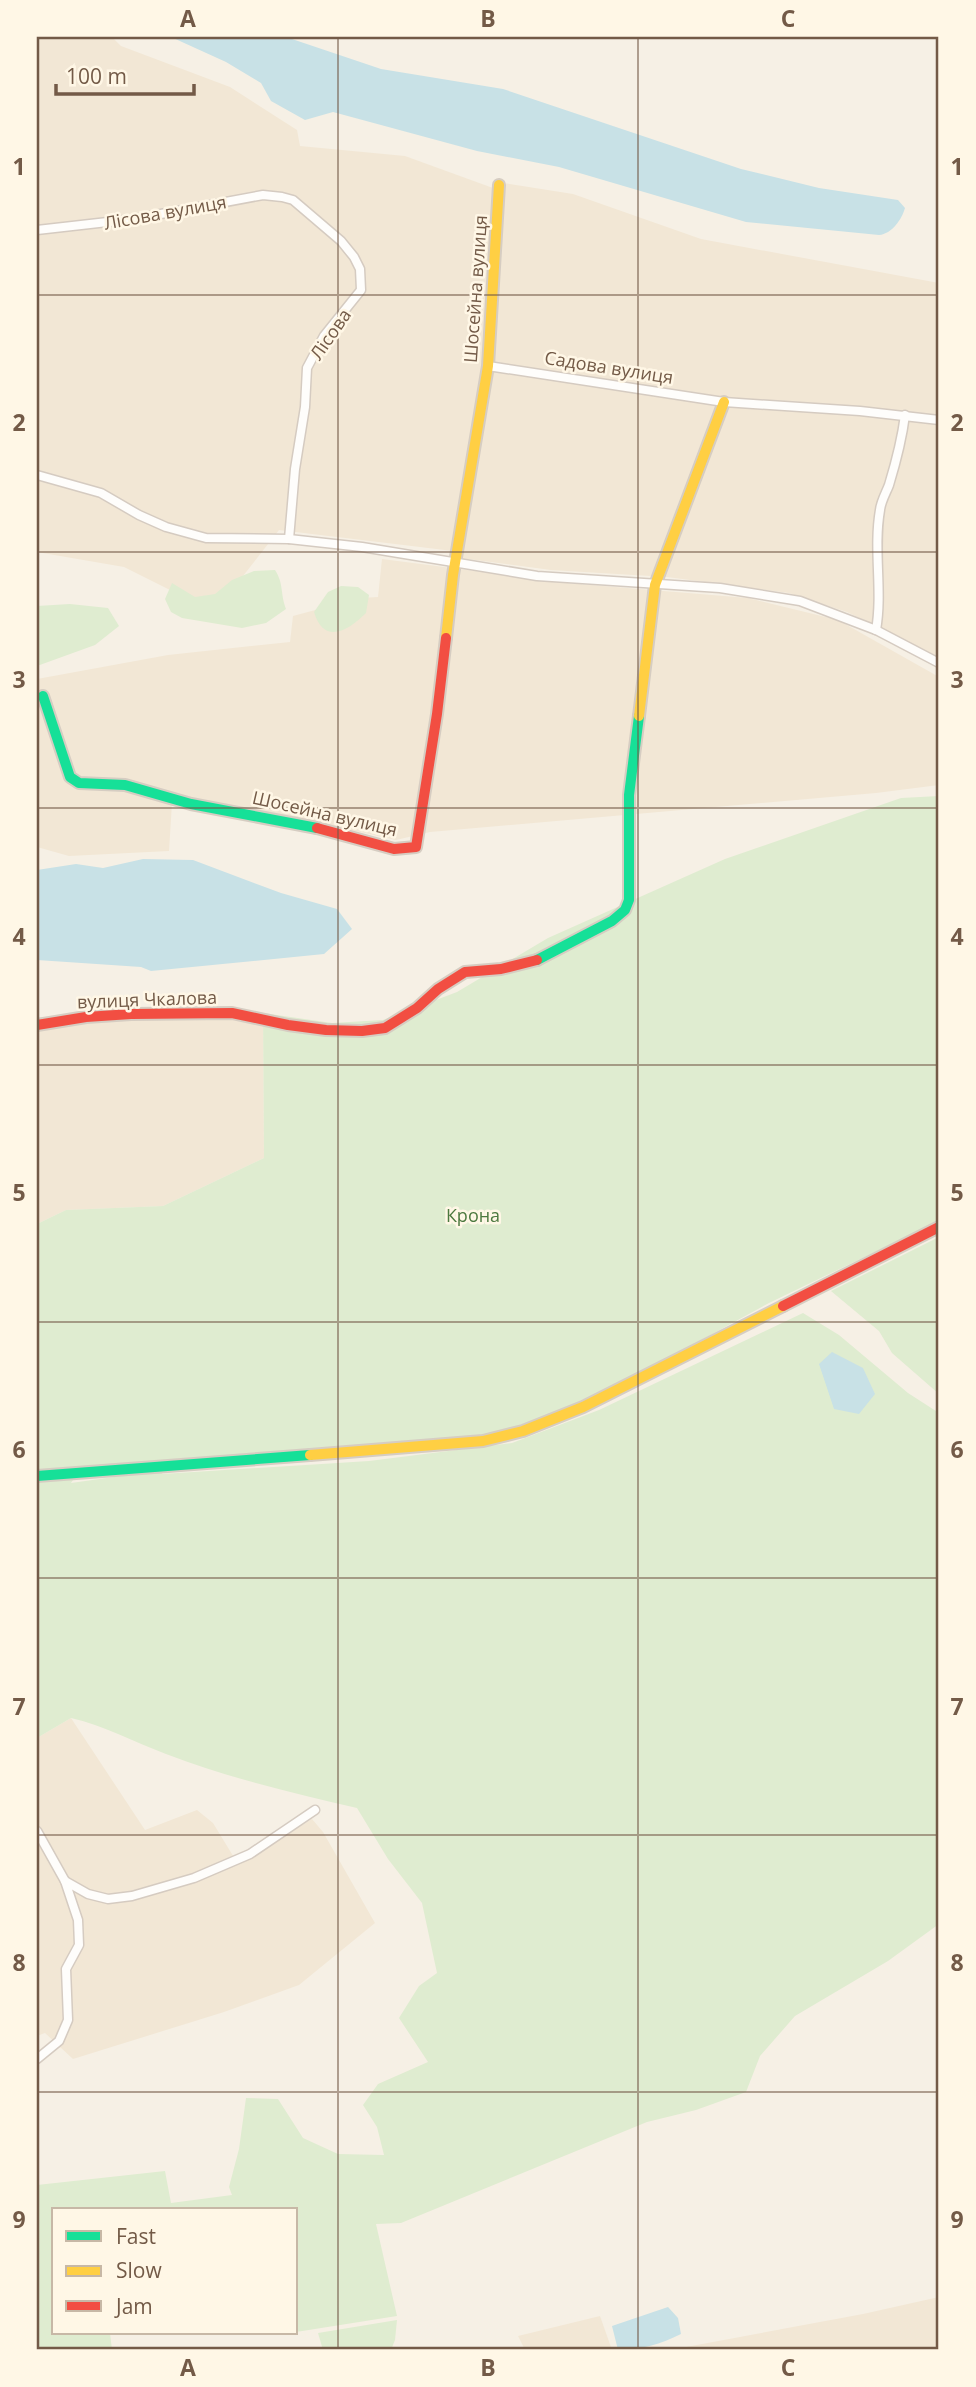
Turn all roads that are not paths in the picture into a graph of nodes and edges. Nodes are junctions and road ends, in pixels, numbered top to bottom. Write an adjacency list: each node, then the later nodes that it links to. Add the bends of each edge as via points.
1 (499, 185): 4 (street, Шосейна вулиця)
2 (293, 200): 3 (street, Лісова вулиця, via 263,195 134,219); 9 (street, Лісова, via 324,224 354,257 361,290 324,336 307,368)
3 (37, 230)
4 (488, 366): 5 (street, Садова вулиця); 10 (street, Шосейна вулиця)
5 (724, 402): 6 (street, Садова вулиця); 11 (street)
6 (905, 415): 7 (street, Садова вулиця); 12 (street, via 880,507)
7 (939, 420)
8 (37, 475): 9 (street, via 101,493 157,523 206,538)
9 (289, 539): 10 (street)
10 (457, 562): 11 (street, via 537,576); 14 (street, Шосейна вулиця, via 416,847 394,849 125,785 79,783 70,777)
11 (656, 585): 12 (street, via 720,588 800,601); 15 (street, вулиця Чкалова, via 629,795 629,900 625,910 604,925 531,962 465,972 385,1028 326,1030 232,1013 131,1014)
12 (876, 630): 13 (street)
13 (939, 663)
14 (43, 696)
15 (37, 1025)
16 (939, 1227): 17 (street, via 583,1407 523,1431 483,1441)
17 (37, 1476)
18 (315, 1810): 20 (street, via 250,1854 194,1878 132,1896 108,1899)
19 (37, 1831): 20 (street)
20 (65, 1881): 21 (street, via 78,1920 79,1945 66,1969 68,2021 59,2041)
21 (37, 2059)

